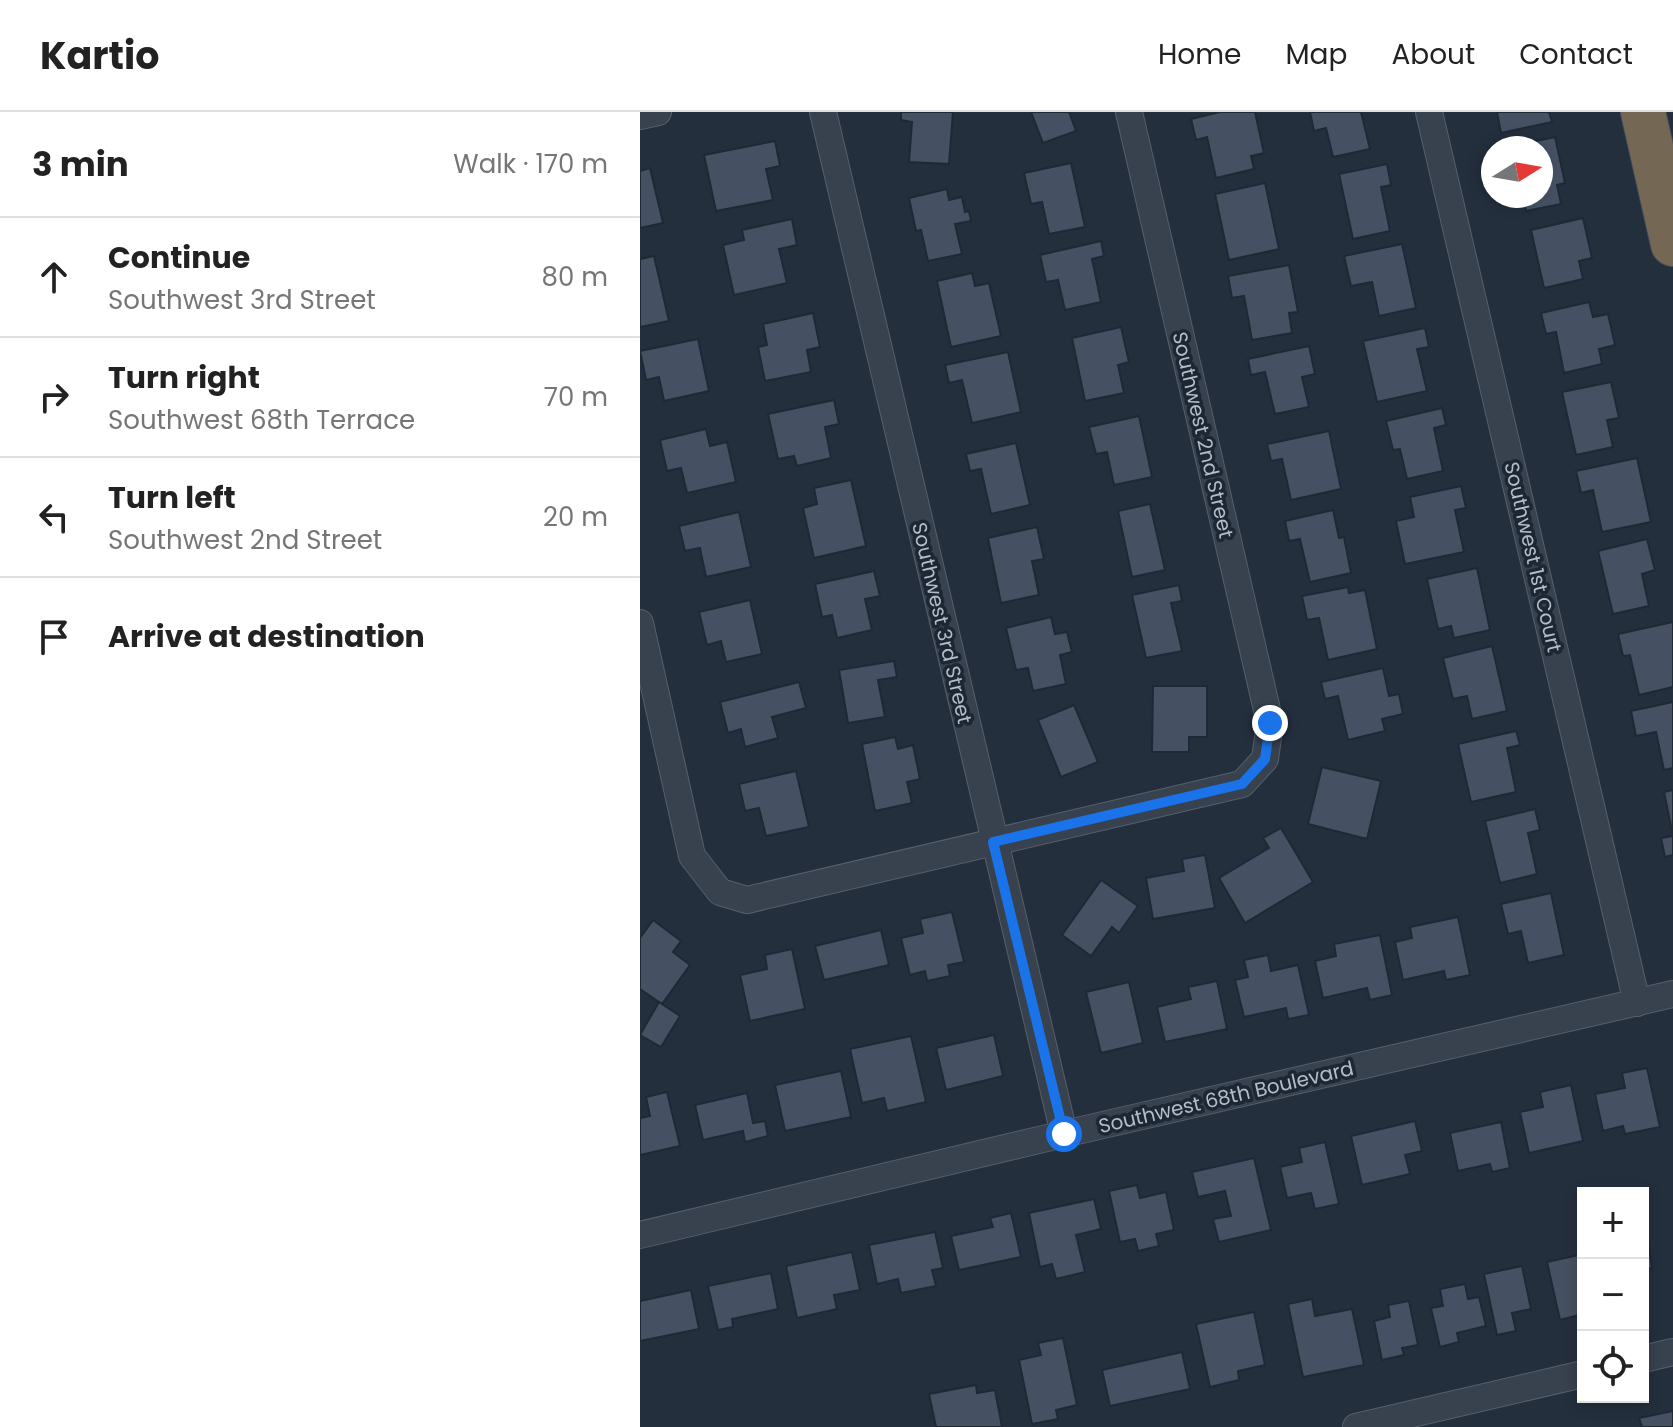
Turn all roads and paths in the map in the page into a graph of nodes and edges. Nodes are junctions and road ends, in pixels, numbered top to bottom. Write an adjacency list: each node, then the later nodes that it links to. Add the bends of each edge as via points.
1 (658, 112): 6 (street)
2 (823, 112): 9 (street, Southwest 3rd Street)
3 (1129, 112): 9 (street, Southwest 2nd Street, via 1270,723 1265,759 1242,784)
4 (1429, 112): 11 (street, Southwest 1st Court)
5 (1643, 112): 7 (highway)
6 (640, 116)
7 (1673, 244)
8 (640, 623): 9 (street, via 692,856 720,892 747,900)
9 (993, 842): 12 (street, Southwest 3rd Street)
10 (1673, 994): 11 (street, Southwest 68th Boulevard)
11 (1637, 1003): 12 (street, Southwest 68th Boulevard)
12 (1064, 1134): 13 (street, Southwest 68th Boulevard)
13 (640, 1235)
14 (1673, 1352): 15 (street)
15 (1649, 1358)
16 (1577, 1375): 17 (street)
17 (1356, 1427)

